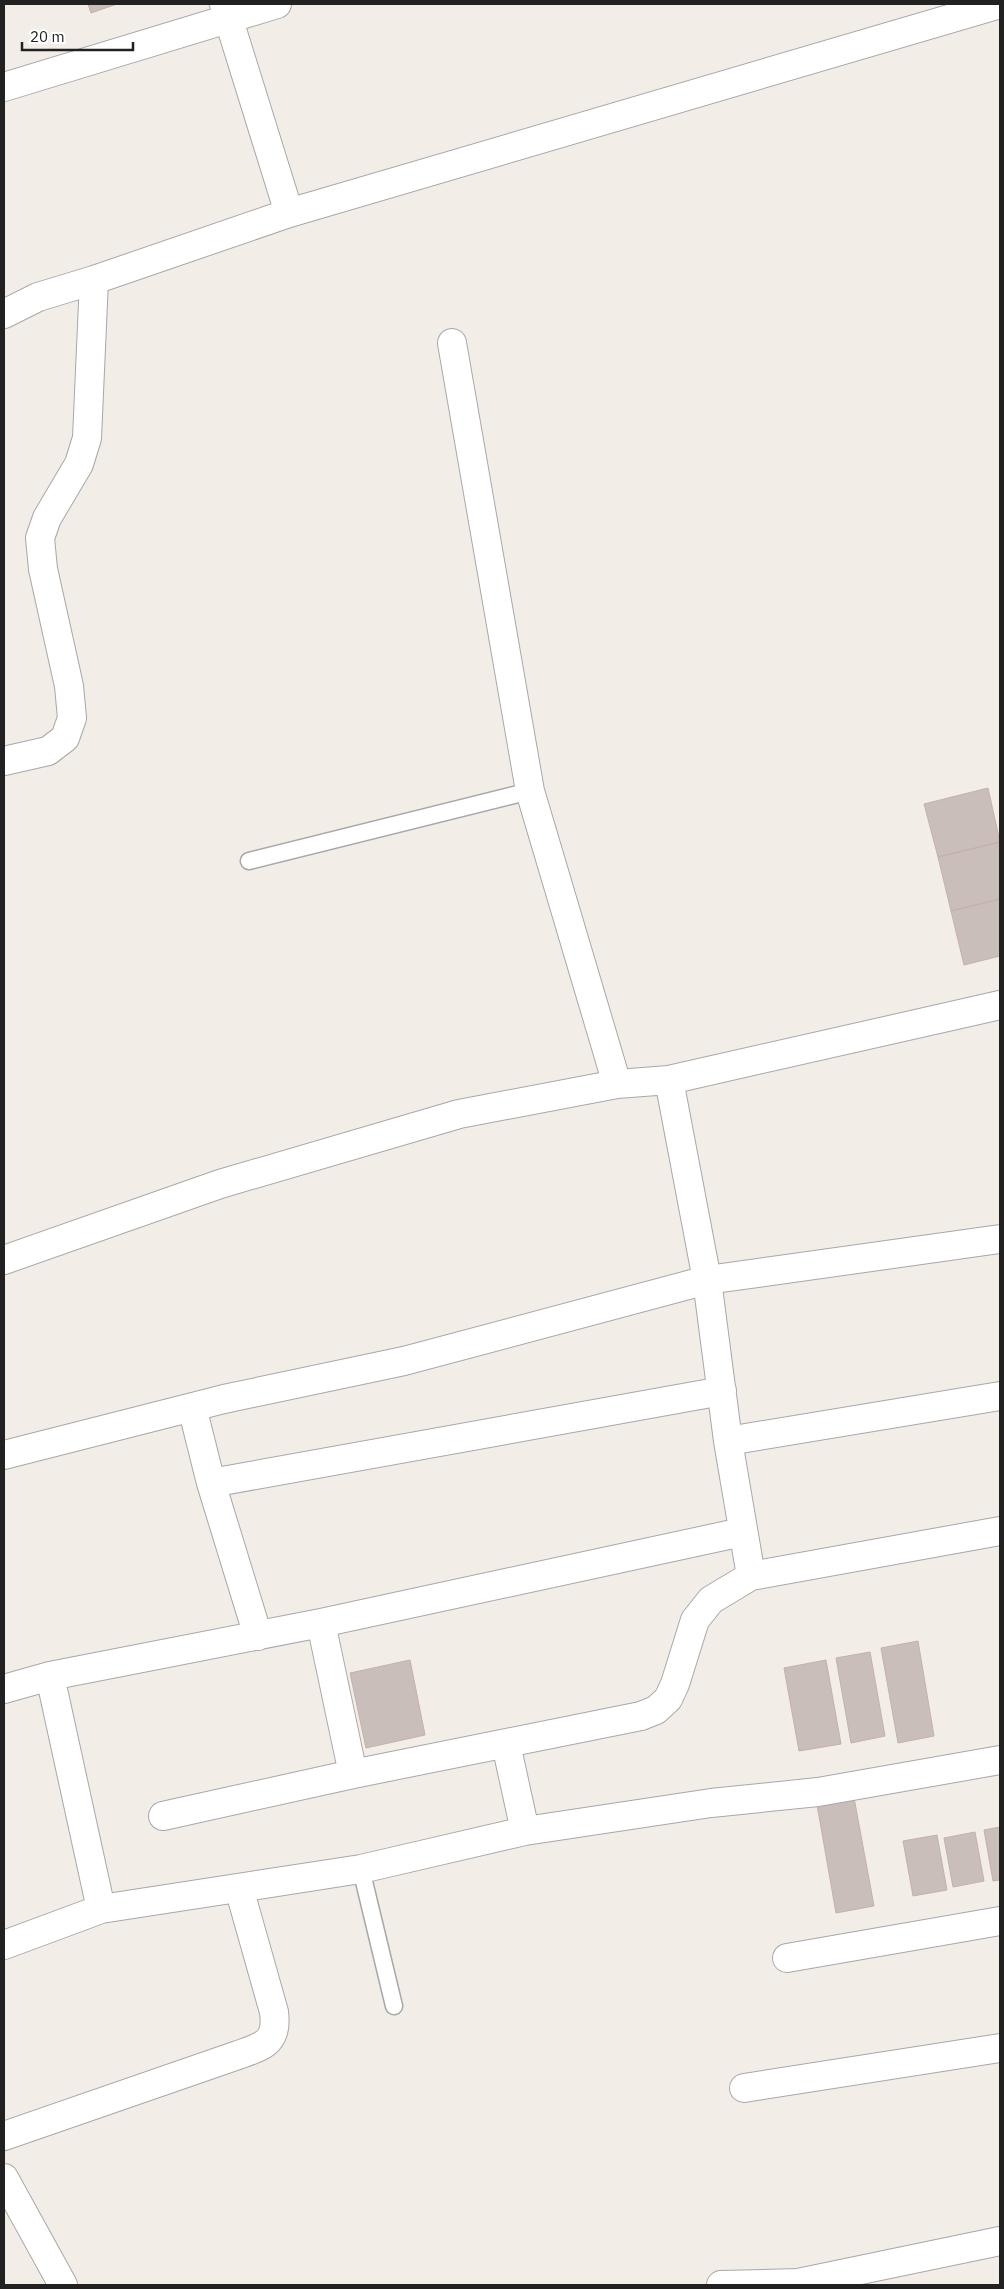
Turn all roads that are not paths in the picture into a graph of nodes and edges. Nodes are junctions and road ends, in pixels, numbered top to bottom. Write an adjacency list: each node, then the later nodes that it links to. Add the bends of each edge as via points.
1 (277, 4): 3 (street)
2 (1000, 4): 5 (street)
3 (227, 11): 4 (street); 5 (street)
4 (4, 88)
5 (289, 214): 6 (street)
6 (94, 280): 7 (street, via 38,297); 9 (street, via 87,438 79,464 47,518 40,538 43,569 69,686 72,718 65,738 48,750)
7 (4, 314)
8 (452, 343): 10 (street)
9 (4, 761)
10 (530, 790): 11 (lane); 14 (street)
11 (249, 861)
12 (1000, 1005): 13 (street)
13 (669, 1080): 14 (street); 17 (street)
14 (617, 1084): 16 (street, via 459,1114 220,1184)
15 (1000, 1239): 17 (street)
16 (4, 1260)
17 (707, 1280): 18 (street); 20 (street, via 404,1361)
18 (722, 1391): 21 (street); 23 (street)
19 (1000, 1396): 21 (street)
20 (192, 1407): 22 (street); 23 (street)
21 (728, 1441): 25 (street)
22 (4, 1455)
23 (211, 1483): 28 (street)
24 (1000, 1531): 26 (street)
25 (742, 1532): 26 (street); 27 (street)
26 (751, 1576): 31 (street, via 711,1600 695,1620 675,1684 668,1699 656,1710 641,1716)
27 (321, 1623): 28 (street); 33 (street)
28 (258, 1636): 29 (street)
29 (50, 1676): 30 (street); 38 (street)
30 (4, 1689)
31 (506, 1744): 33 (street); 35 (street)
32 (1000, 1760): 35 (street, via 818,1792 711,1803)
33 (353, 1774): 34 (street)
34 (163, 1816)
35 (525, 1830): 36 (street)
36 (362, 1869): 37 (street); 42 (lane)
37 (239, 1888): 38 (street); 45 (street, via 274,2012 276,2025 271,2039 258,2048)
38 (101, 1909): 40 (street)
39 (1000, 1921): 41 (street)
40 (4, 1945)
41 (786, 1958)
42 (394, 2006)
43 (1000, 2048): 44 (street)
44 (744, 2088)
45 (4, 2136)
46 (4, 2178): 48 (street)
47 (1000, 2241): 49 (street, via 798,2283)
48 (63, 2285)
49 (721, 2285)

